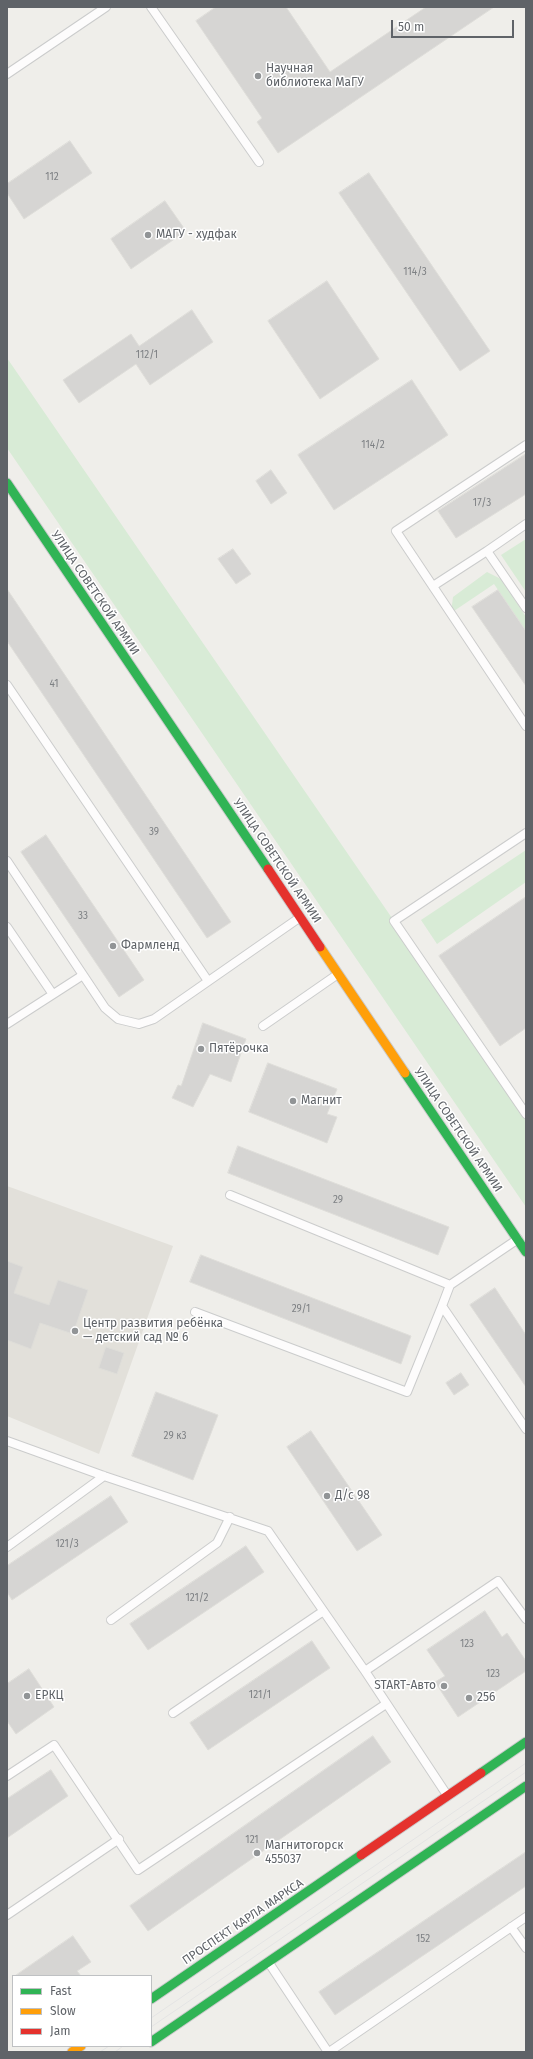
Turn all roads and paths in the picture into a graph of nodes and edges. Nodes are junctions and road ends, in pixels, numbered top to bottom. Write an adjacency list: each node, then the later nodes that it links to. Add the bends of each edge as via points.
1 (106, 7): 3 (lane)
2 (151, 7): 4 (lane)
3 (7, 74)
4 (259, 162)
5 (526, 445): 11 (lane, via 396,531)
6 (7, 484): 7 (main road, УЛИЦА СОВЕТСКОЙ АРМИИ)
7 (16, 497): 8 (lane); 17 (main road, УЛИЦА СОВЕТСКОЙ АРМИИ)
8 (7, 503)
9 (526, 524): 10 (lane)
10 (487, 552): 11 (lane); 12 (lane)
11 (433, 586): 14 (lane)
12 (526, 608)
13 (7, 685): 21 (lane)
14 (526, 726)
15 (526, 834): 25 (lane, via 394,921)
16 (7, 861): 20 (lane)
17 (300, 918): 19 (main road, УЛИЦА СОВЕТСКОЙ АРМИИ); 21 (lane)
18 (7, 927): 22 (lane)
19 (338, 974): 24 (lane); 27 (main road, УЛИЦА СОВЕТСКОЙ АРМИИ)
20 (83, 975): 21 (lane, via 105,1008 118,1019 139,1024 154,1019); 22 (lane)
21 (208, 981)
22 (52, 993): 23 (lane)
23 (7, 1024)
24 (263, 1026)
25 (526, 1114)
26 (230, 1195): 29 (lane)
27 (518, 1239): 28 (main road, УЛИЦА СОВЕТСКОЙ АРМИИ); 29 (lane)
28 (526, 1252)
29 (450, 1285): 30 (lane)
30 (442, 1306): 31 (lane, via 407,1392); 32 (lane)
31 (195, 1312)
32 (526, 1429)
33 (7, 1441): 34 (lane)
34 (104, 1476): 35 (lane); 36 (lane)
35 (230, 1517): 37 (lane, via 268,1531); 39 (lane, via 217,1543)
36 (7, 1547)
37 (322, 1612): 40 (lane); 42 (lane)
38 (526, 1619): 40 (lane, via 498,1581)
39 (111, 1620)
40 (365, 1671): 41 (lane)
41 (386, 1704): 46 (lane); 47 (lane, via 138,1870)
42 (173, 1713)
43 (526, 1742): 46 (main road, ПРОСПЕКТ КАРЛА МАРКСА)
44 (7, 1776): 47 (lane, via 54,1745)
45 (526, 1786): 52 (main road)
46 (448, 1797): 53 (main road, ПРОСПЕКТ КАРЛА МАРКСА)
47 (119, 1839): 48 (lane)
48 (7, 1915)
49 (526, 1917): 50 (lane)
50 (511, 1927): 51 (lane); 55 (lane)
51 (526, 1948)
52 (269, 1963): 54 (main road); 55 (lane)
53 (152, 1998)
54 (152, 2041)
55 (329, 2052)

